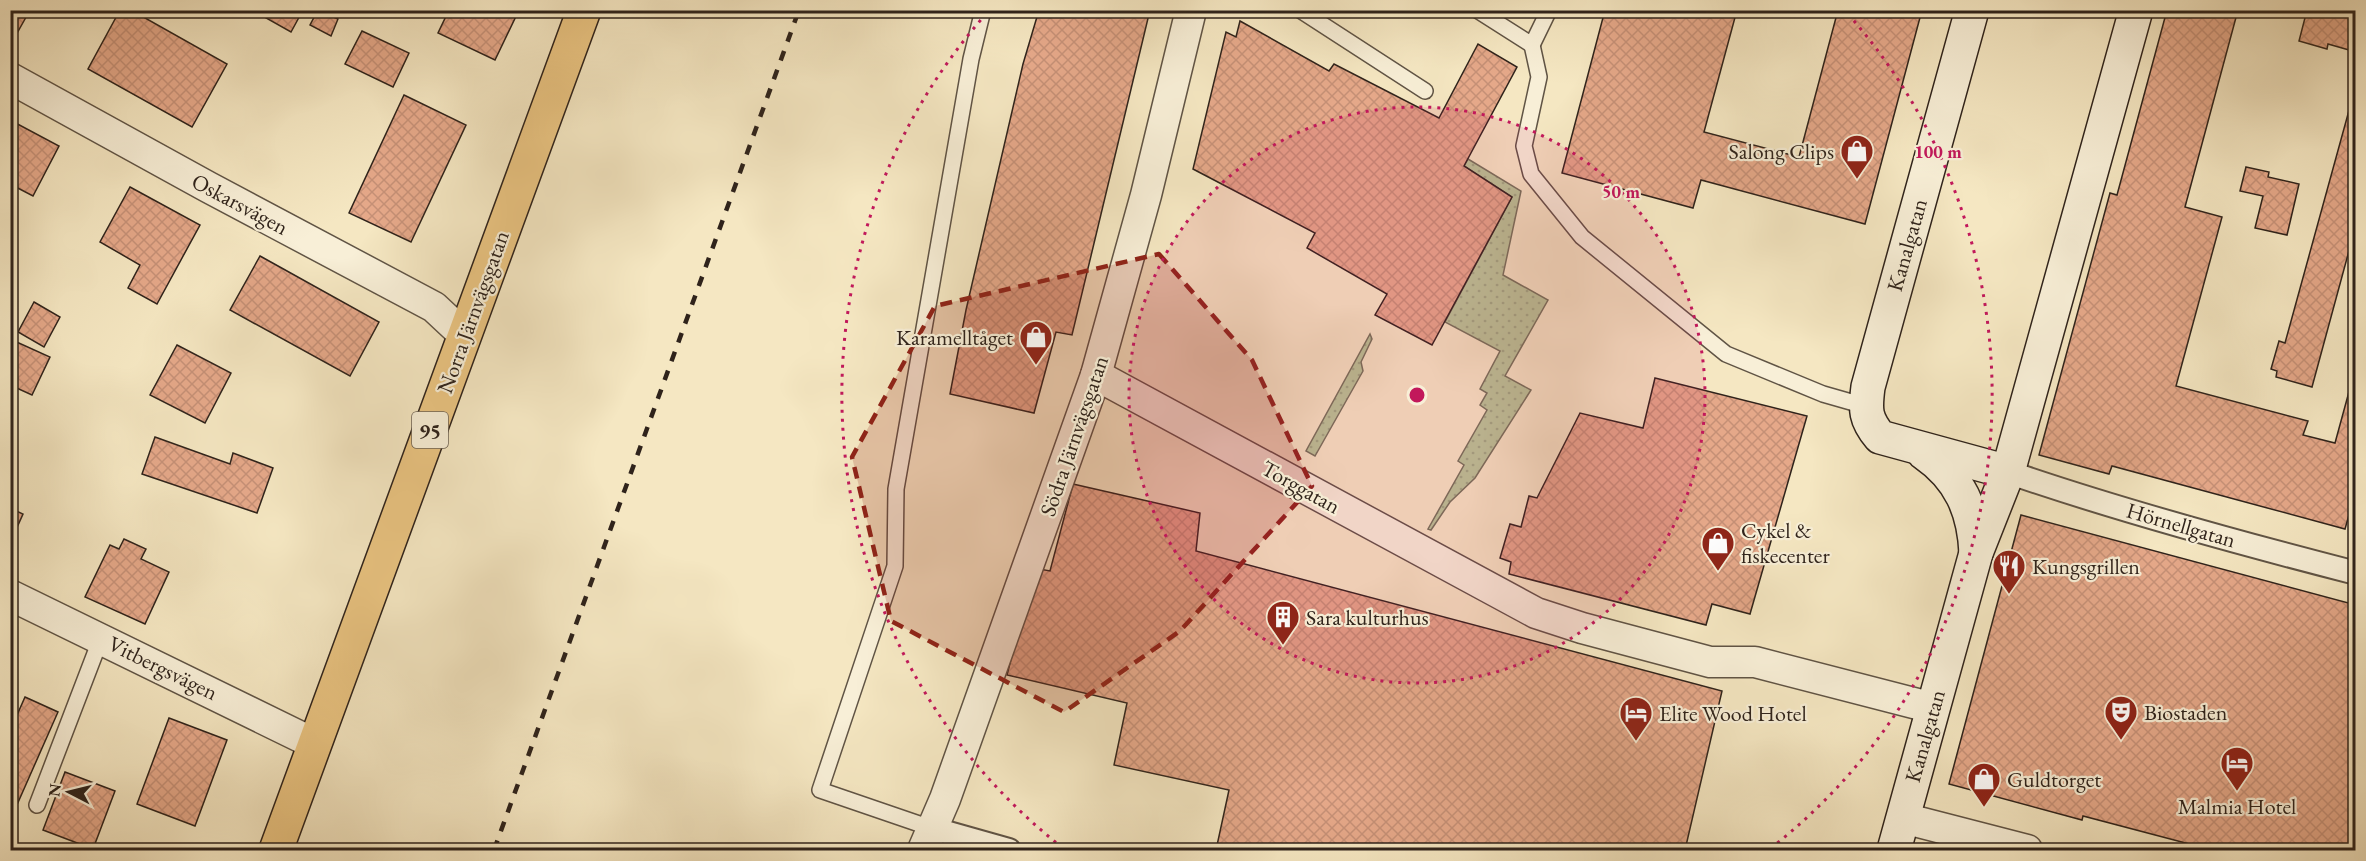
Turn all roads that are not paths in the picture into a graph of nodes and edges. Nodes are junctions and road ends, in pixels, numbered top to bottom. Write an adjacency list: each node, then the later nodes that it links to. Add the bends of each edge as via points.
1 (584, 10): 12 (main road, Norra Järnvägsgatan / 95)
2 (983, 10): 25 (lane, via 971,58 896,489 895,566 820,790)
3 (1191, 10): 13 (street, Södra Järnvägsgatan, via 1146,195)
4 (1300, 10): 11 (lane)
5 (1477, 10): 9 (lane)
6 (1549, 10): 9 (lane)
7 (1972, 10): 14 (main road, Kanalgatan)
8 (2136, 10): 16 (main road, Kanalgatan)
9 (1532, 45): 14 (lane, via 1539,78 1524,146 1528,165 1582,237 1726,354 1823,394)
10 (10, 78): 12 (street, Oskarsvägen, via 434,307)
11 (1425, 91)
12 (464, 335): 22 (main road, Norra Järnvägsgatan / 95)
13 (1096, 375): 21 (street, Torggatan, via 1536,613 1710,662 1755,662); 25 (street, Södra Järnvägsgatan, via 945,799)
14 (1865, 406): 15 (main road, Kanalgatan, via 1869,424 1880,437)
15 (1920, 450): 16 (main road, Kanalgatan); 17 (main road, Kanalgatan, via 1937,462 1965,500 1975,530)
16 (2008, 472): 17 (main road, Kanalgatan); 18 (street, Hörnellgatan, via 2294,557)
17 (1976, 553): 21 (main road, Kanalgatan)
18 (2355, 570)
19 (10, 594): 20 (street, Vitbergsvägen)
20 (101, 638): 22 (street, Vitbergsvägen); 23 (lane)
21 (1933, 708): 24 (main road, Kanalgatan)
22 (315, 744): 26 (main road, Norra Järnvägsgatan / 95)
23 (37, 805)
24 (1903, 818): 28 (main road, Kanalgatan); 29 (street)
25 (927, 839): 27 (street)
26 (276, 850)
27 (1009, 850)
28 (1894, 850)
29 (2027, 850)

